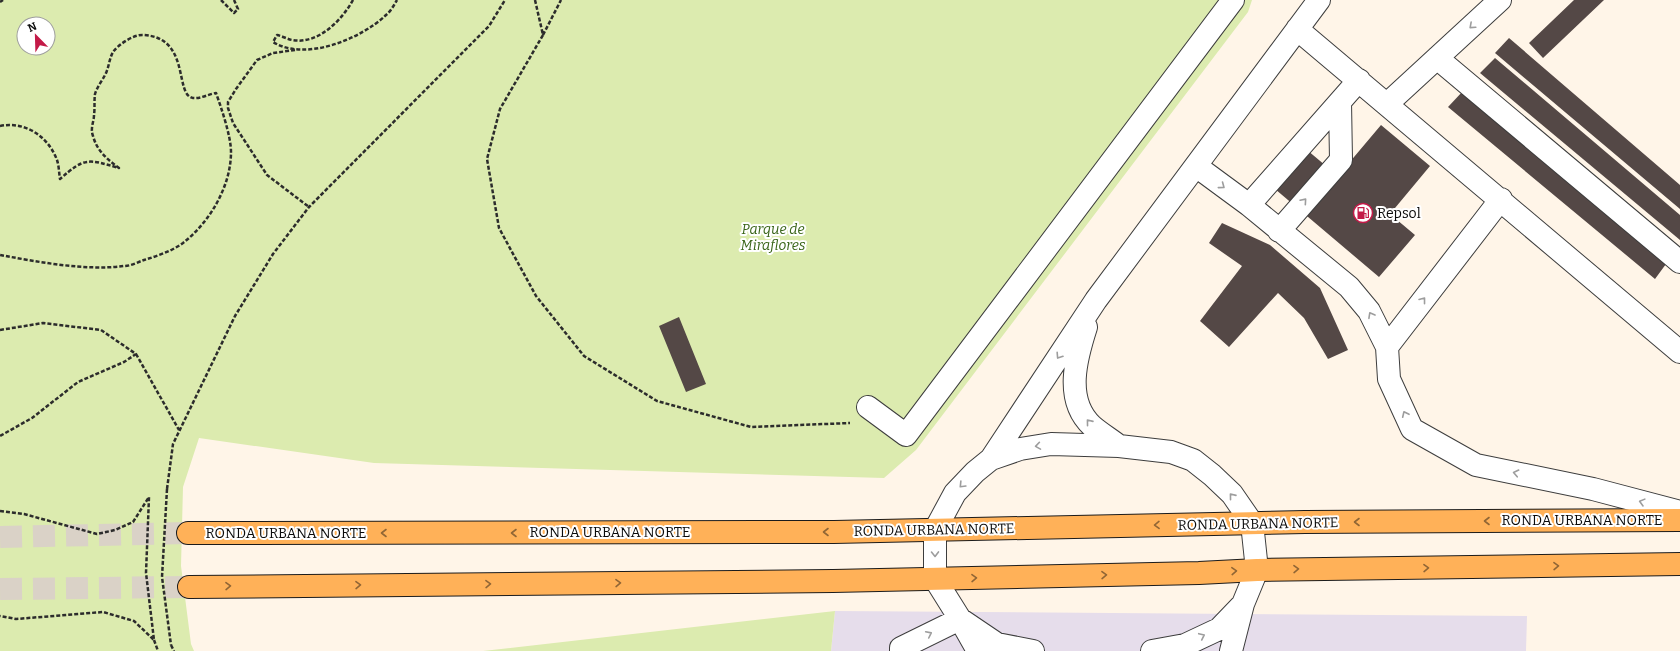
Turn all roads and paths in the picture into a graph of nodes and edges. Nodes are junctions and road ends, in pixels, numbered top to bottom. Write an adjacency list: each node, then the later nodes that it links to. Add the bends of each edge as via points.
1 (3, 0): 11 (path)
2 (221, 0): 3 (path, via 234,13 238,10)
3 (234, 0)
4 (353, 0): 15 (path, via 330,29 306,40 293,40 277,35 273,42)
5 (397, 0): 15 (path, via 388,14 365,32 337,44)
6 (505, 0): 26 (path, via 489,26)
7 (535, 0): 14 (path)
8 (561, 0): 14 (path)
9 (1233, 0): 35 (street, via 906,435)
10 (1500, 0): 16 (street, one-way to 16)
11 (0, 2)
12 (1313, 3): 13 (street)
13 (1297, 29): 17 (street); 23 (street)
14 (543, 35): 35 (path, via 500,109 487,159 499,228 536,296 584,356 657,401 751,427 856,423)
15 (296, 50): 20 (path, via 273,53 257,60 236,88 228,102)
16 (1437, 58): 19 (street); 29 (street)
17 (1359, 80): 18 (street); 19 (street)
18 (1340, 102): 25 (street); 27 (street, one-way to 18, via 1341,160)
19 (1387, 104): 24 (street)
20 (228, 108): 21 (path); 26 (path, via 233,123 267,175)
21 (222, 110): 22 (path, via 216,93 199,98 192,98 186,94 174,52 158,38 143,35 132,38 113,52 108,69 96,92 92,135 104,156 119,168 86,161 60,179 57,160 49,145 37,132 24,126); 28 (path, via 231,151 227,181 217,204 200,226 182,243 157,257 125,266 85,266)
22 (0, 126)
23 (1196, 166): 25 (street, one-way to 25); 30 (street)
24 (1501, 199): 32 (street); 33 (street, one-way to 24)
25 (1249, 205): 27 (street)
26 (309, 207): 36 (path, via 273,254 235,316)
27 (1279, 231): 33 (street, one-way to 27, via 1369,311 1349,287)
28 (0, 255)
29 (1680, 262)
30 (1096, 300): 38 (street, one-way to 30, via 1091,425 1079,409 1074,388 1078,352); 39 (street, one-way to 39)
31 (0, 330): 34 (path, via 43,323 101,330)
32 (1677, 342)
33 (1387, 347): 41 (street, one-way to 33, via 1593,489 1476,465 1412,429 1389,379)
34 (136, 354): 36 (path); 37 (path, via 78,382 32,418)
35 (868, 407)
36 (179, 430): 55 (path, bridge, via 173,444 167,489 162,577 171,645)
37 (0, 436)
38 (1119, 446): 39 (street, one-way to 39, via 1051,444 1020,449); 43 (street, one-way to 38, via 1232,494 1193,460 1171,452)
39 (991, 459): 44 (street, one-way to 44, via 955,493)
40 (0, 510): 53 (path, via 97,534 133,522 149,497 146,573)
41 (1680, 512)
42 (1680, 520): 43 (main road, RONDA URBANA NORTE, one-way to 43)
43 (1252, 523): 44 (main road, RONDA URBANA NORTE, one-way to 44); 47 (street)
44 (935, 530): 45 (main road, RONDA URBANA NORTE, one-way to 45); 48 (street, one-way to 48)
45 (188, 533)
46 (1680, 564): 47 (main road, one-way to 46)
47 (1257, 570): 48 (main road, one-way to 47); 50 (street)
48 (935, 579): 49 (main road, one-way to 48); 52 (street)
49 (189, 587)
50 (1243, 604): 59 (street, one-way to 50, via 1185,644 1218,629); 60 (street)
51 (0, 616): 53 (path, via 16,619 103,612 134,621)
52 (960, 619): 56 (street, one-way to 52, via 901,648); 57 (street); 58 (street, via 997,644)
53 (154, 640): 54 (path)
54 (158, 651)
55 (174, 651)
56 (901, 651)
57 (978, 651)
58 (1033, 651)
59 (1152, 651)
60 (1231, 651)

